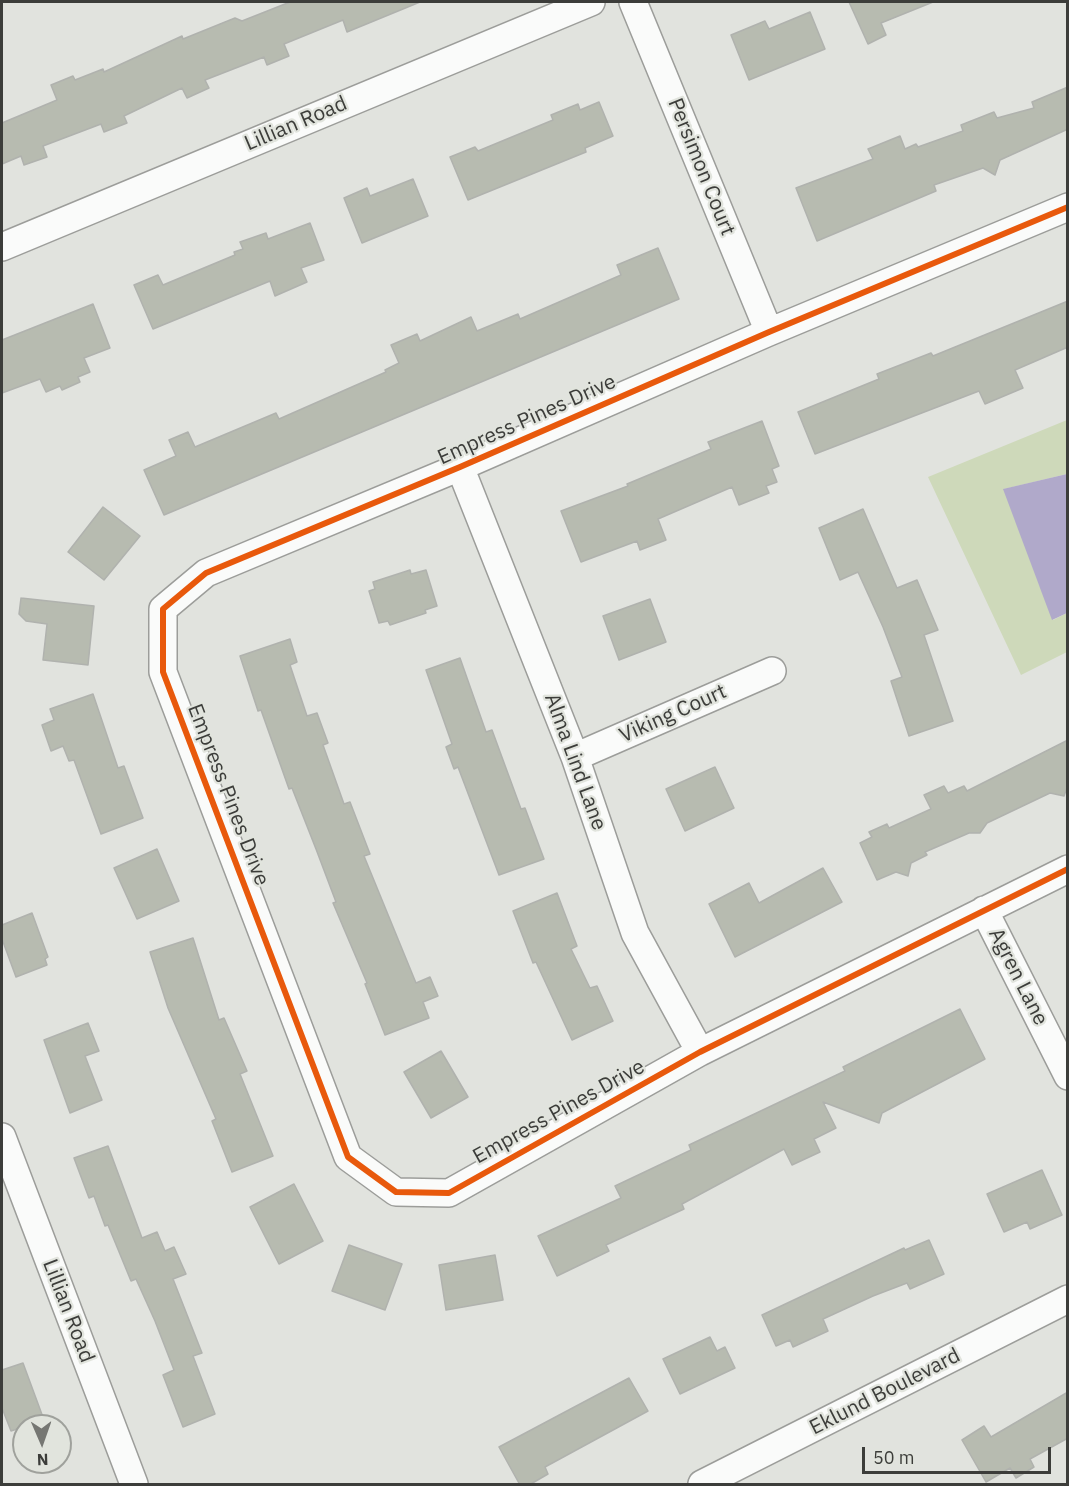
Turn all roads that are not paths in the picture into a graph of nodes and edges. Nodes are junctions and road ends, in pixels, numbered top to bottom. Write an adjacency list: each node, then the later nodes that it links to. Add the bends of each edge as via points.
1 (591, 2): 4 (street, Lillian Road)
2 (633, 2): 5 (street, Persimon Court)
3 (1068, 207): 5 (street, Empress Pines Drive)
4 (2, 247)
5 (769, 332): 6 (street, Empress Pines Drive)
6 (460, 467): 8 (street, Alma Lind Lane); 11 (street, Empress Pines Drive, via 206,573 164,609 163,672 348,1157 396,1192 449,1193)
7 (772, 671): 8 (street, Viking Court)
8 (575, 757): 11 (street, Alma Lind Lane, via 635,933)
9 (1068, 869): 10 (street, Empress Pines Drive)
10 (984, 910): 11 (street, Empress Pines Drive); 12 (street, Agren Lane)
11 (700, 1052)
12 (1068, 1076)
13 (2, 1137): 15 (street, Lillian Road)
14 (1068, 1299): 16 (street, Eklund Boulevard)
15 (134, 1485)
16 (702, 1485)

